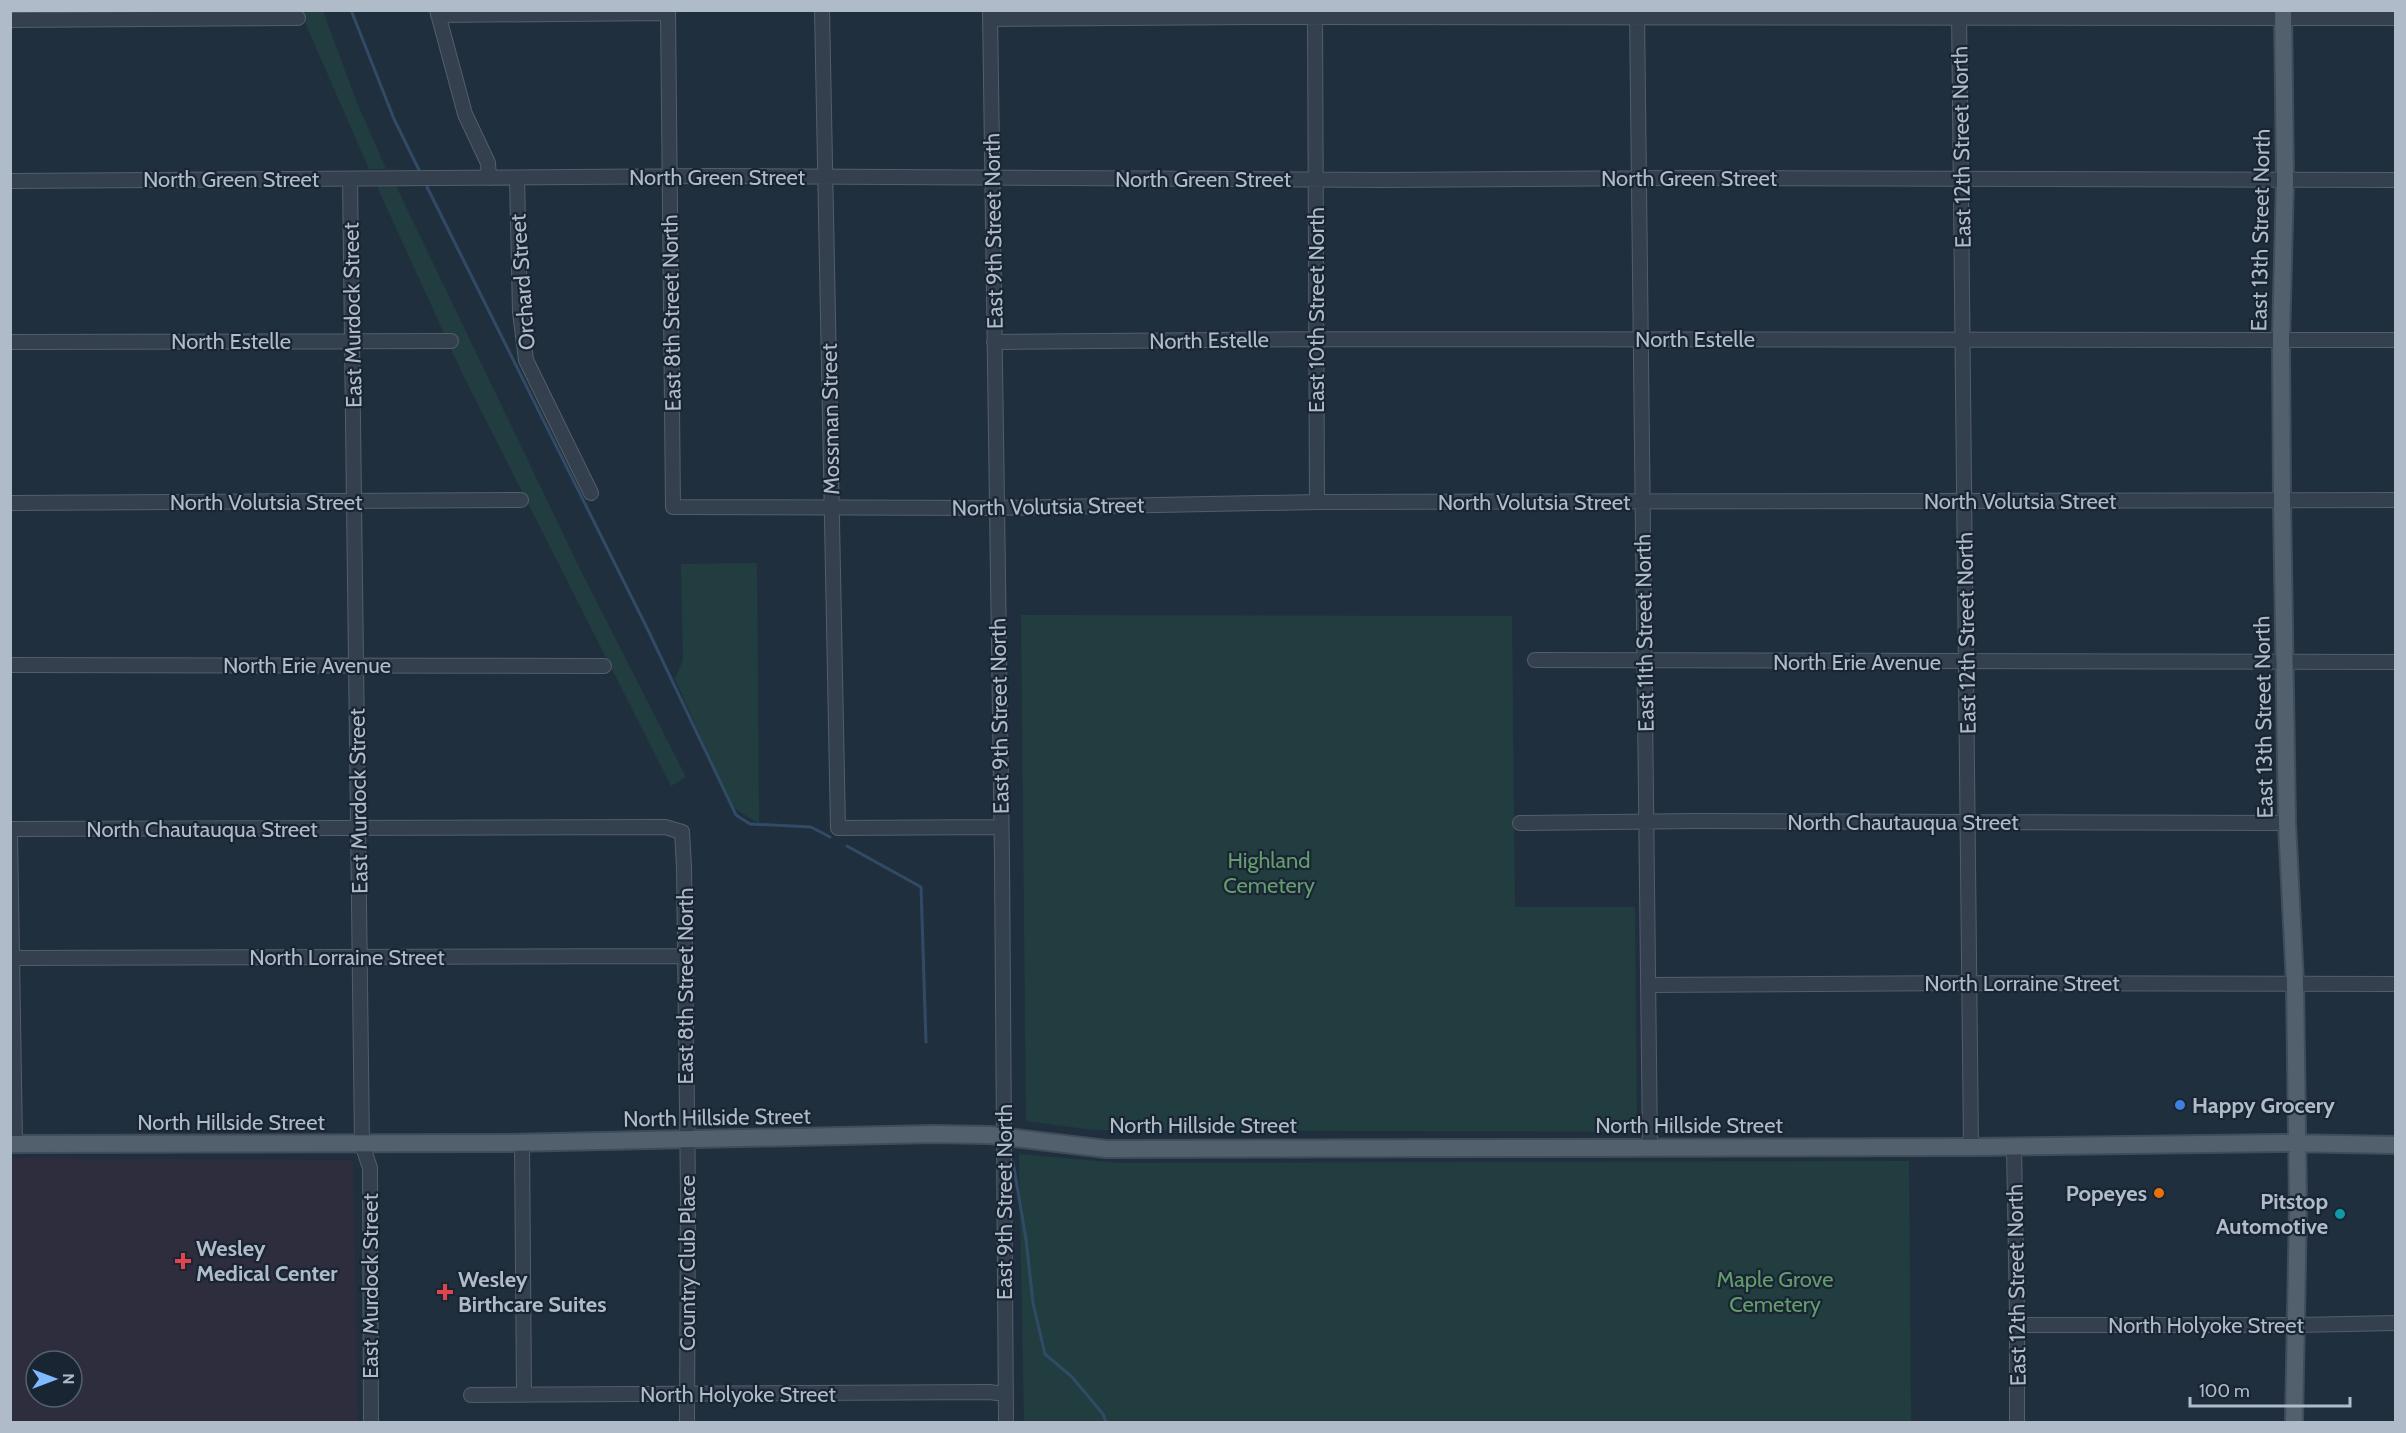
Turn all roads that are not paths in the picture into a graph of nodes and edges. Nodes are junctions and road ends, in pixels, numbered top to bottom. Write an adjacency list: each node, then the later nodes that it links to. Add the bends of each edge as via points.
1 (822, 10): 13 (street, Mossman Street)
2 (668, 12): 3 (street); 12 (street, East 8th Street North)
3 (437, 13): 15 (street, via 465,114 488,163)
4 (1315, 14): 5 (street); 8 (street); 19 (street, East 10th Street North)
5 (1637, 14): 6 (street); 17 (street, East 11th Street North)
6 (1959, 14): 7 (street); 20 (street, East 12th Street North)
7 (2283, 14): 10 (street); 21 (main road, East 13th Street North)
8 (990, 15): 14 (street, East 9th Street North)
9 (298, 18): 11 (street)
10 (2396, 18)
11 (10, 20)
12 (670, 176): 13 (street, North Green Street); 16 (street, North Green Street); 42 (street, East 8th Street North)
13 (825, 177): 14 (street, North Green Street); 43 (street, Mossman Street)
14 (992, 177): 19 (street, North Green Street); 32 (street, East 9th Street North)
15 (489, 178): 16 (street, North Green Street); 18 (street, North Green Street)
16 (517, 178): 33 (street, Orchard Street, via 520,312 526,360)
17 (1639, 178): 19 (street, North Green Street); 20 (street, North Green Street); 25 (street, East 11th Street North)
18 (350, 179): 23 (street, North Green Street); 29 (street, East Murdock Street)
19 (1315, 180): 24 (street, East 10th Street North)
20 (1961, 180): 21 (street, North Green Street); 26 (street, East 12th Street North)
21 (2285, 180): 22 (street, North Green Street); 27 (main road, East 13th Street North)
22 (2396, 180)
23 (10, 181)
24 (1316, 339): 25 (street, North Estelle); 32 (street, North Estelle); 38 (street, East 10th Street North)
25 (1641, 339): 26 (street, North Estelle); 39 (street, East 11th Street North)
26 (1963, 340): 27 (street, North Estelle); 40 (street, East 12th Street North)
27 (2281, 340): 28 (street, North Estelle); 35 (main road, East 13th Street North)
28 (2396, 340)
29 (352, 341): 30 (street, North Estelle); 31 (street, North Estelle); 37 (street, East Murdock Street)
30 (451, 341)
31 (10, 342)
32 (994, 342): 44 (street, East 9th Street North)
33 (588, 487)
34 (521, 500): 37 (street, North Volutsia Street)
35 (2282, 500): 36 (street, North Volutsia Street); 40 (street, North Volutsia Street); 47 (main road, East 13th Street North)
36 (2396, 500)
37 (354, 501): 41 (street, North Volutsia Street); 51 (street, East Murdock Street)
38 (1317, 502): 39 (street, North Volutsia Street); 44 (street, North Volutsia Street)
39 (1642, 502): 40 (street, North Volutsia Street); 46 (street, East 11th Street North)
40 (1965, 502): 49 (street, East 12th Street North)
41 (10, 503)
42 (673, 507): 43 (street, North Volutsia Street)
43 (831, 507): 44 (street, North Volutsia Street); 57 (street, Mossman Street, via 838,828)
44 (996, 508): 57 (street, East 9th Street North)
45 (1535, 660): 46 (street, North Erie Avenue)
46 (1644, 661): 49 (street, North Erie Avenue); 53 (street, East 11th Street North)
47 (2284, 661): 48 (street, North Erie Avenue); 49 (street, North Erie Avenue); 56 (main road, East 13th Street North)
48 (2396, 662)
49 (1967, 663): 54 (street, East 12th Street North)
50 (10, 665): 51 (street, North Erie Avenue)
51 (356, 665): 52 (street, North Erie Avenue); 58 (street, East Murdock Street)
52 (604, 666)
53 (1647, 822): 54 (street, North Chautauqua Street); 55 (street, North Chautauqua Street); 67 (street, East 11th Street North)
54 (1968, 822): 56 (street, North Chautauqua Street); 64 (street, East 12th Street North)
55 (1520, 823)
56 (2287, 823): 65 (main road, East 13th Street North)
57 (1001, 827): 68 (street, East 9th Street North)
58 (358, 829): 59 (street, North Chautauqua Street); 60 (street, North Chautauqua Street, via 665,827); 62 (street, East Murdock Street)
59 (10, 830): 63 (street)
60 (682, 832): 61 (street, East 8th Street North)
61 (684, 956): 62 (street, North Lorraine Street); 69 (street, East 8th Street North)
62 (360, 957): 63 (street, North Lorraine Street); 73 (street, East Murdock Street)
63 (11, 958): 72 (street)
64 (1968, 983): 65 (street, North Lorraine Street); 67 (street, North Lorraine Street); 75 (street, East 12th Street North)
65 (2295, 983): 66 (street, North Lorraine Street); 71 (main road, East 13th Street North)
66 (2396, 984)
67 (1648, 985): 77 (street, East 11th Street North)
68 (1003, 1136): 69 (main road, North Hillside Street); 77 (main road, North Hillside Street, via 1106,1149); 82 (street, East 9th Street North)
69 (686, 1140): 70 (main road, North Hillside Street); 84 (street, Country Club Place)
70 (522, 1143): 73 (main road, North Hillside Street); 81 (street)
71 (2296, 1143): 74 (main road, North Hillside Street); 76 (main road, North Hillside Street); 80 (main road, East 13th Street North)
72 (13, 1144): 73 (main road, North Hillside Street)
73 (362, 1144): 85 (street, East Murdock Street, via 370,1168)
74 (2396, 1145)
75 (1971, 1147): 76 (main road, North Hillside Street); 77 (main road, North Hillside Street)
76 (2014, 1147): 79 (street, East 12th Street North)
77 (1650, 1148)
78 (2396, 1323): 80 (street, North Holyoke Street)
79 (2017, 1325): 80 (street, North Holyoke Street); 88 (street, East 12th Street North)
80 (2297, 1325): 89 (main road, East 13th Street North)
81 (524, 1394): 83 (street, North Holyoke Street); 84 (street, North Holyoke Street)
82 (1005, 1394): 84 (street, North Holyoke Street); 87 (street, East 9th Street North)
83 (471, 1395)
84 (687, 1395): 86 (street, Country Club Place)
85 (370, 1422)
86 (687, 1422)
87 (1006, 1422)
88 (2017, 1422)
89 (2294, 1422)

